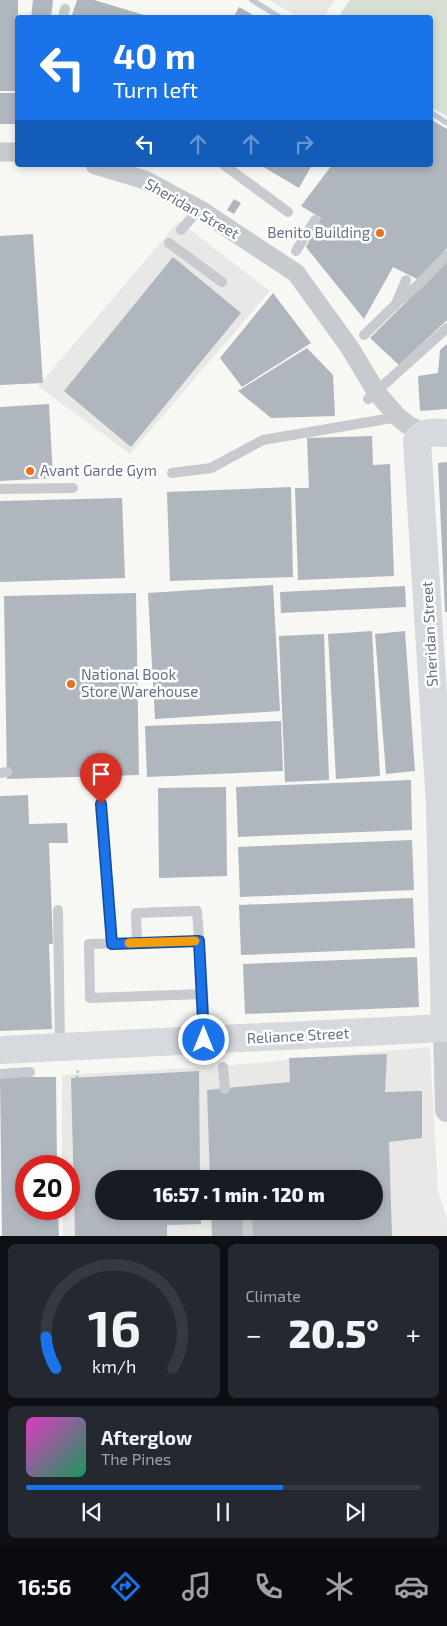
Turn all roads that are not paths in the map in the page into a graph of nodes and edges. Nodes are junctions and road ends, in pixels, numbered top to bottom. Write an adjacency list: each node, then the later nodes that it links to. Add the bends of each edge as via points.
1 (0, 152): 2 (street)
2 (15, 152)
3 (102, 167): 5 (street, Sheridan Street, via 145,180)
4 (227, 167): 6 (lane)
5 (199, 209): 8 (lane); 17 (street, Sheridan Street, via 296,272 350,348)
6 (288, 212)
7 (314, 220): 10 (lane)
8 (180, 230)
9 (170, 243): 13 (lane)
10 (296, 250)
11 (447, 255): 14 (lane)
12 (406, 280): 14 (lane)
13 (222, 282)
14 (396, 304): 16 (lane)
15 (447, 328): 17 (lane)
16 (364, 335)
17 (372, 396): 18 (street, Sheridan Street)
18 (392, 418): 19 (street, Sheridan Street); 20 (lane, via 263,440 211,468)
19 (430, 436): 24 (main road, Sheridan Street, via 426,504)
20 (172, 473)
21 (72, 488): 22 (lane)
22 (0, 489)
23 (101, 804): 28 (lane)
24 (444, 805): 30 (main road, Sheridan Street)
25 (58, 910): 33 (lane)
26 (199, 941): 27 (lane); 27 (lane, via 197,911 136,912); 29 (lane)
27 (137, 943): 28 (lane)
28 (112, 944): 29 (lane, via 89,944 90,998)
29 (203, 994): 31 (lane)
30 (446, 1028): 31 (main road, Reliance Street); 38 (street, Sheridan Street)
31 (204, 1040): 33 (main road, Reliance Street)
32 (0, 1050): 33 (main road, Reliance Street)
33 (69, 1057)
34 (30, 1072): 36 (lane)
35 (224, 1072): 37 (lane)
36 (0, 1074)
37 (225, 1089)
38 (447, 1110)
39 (247, 1220): 40 (lane)
40 (248, 1236)

